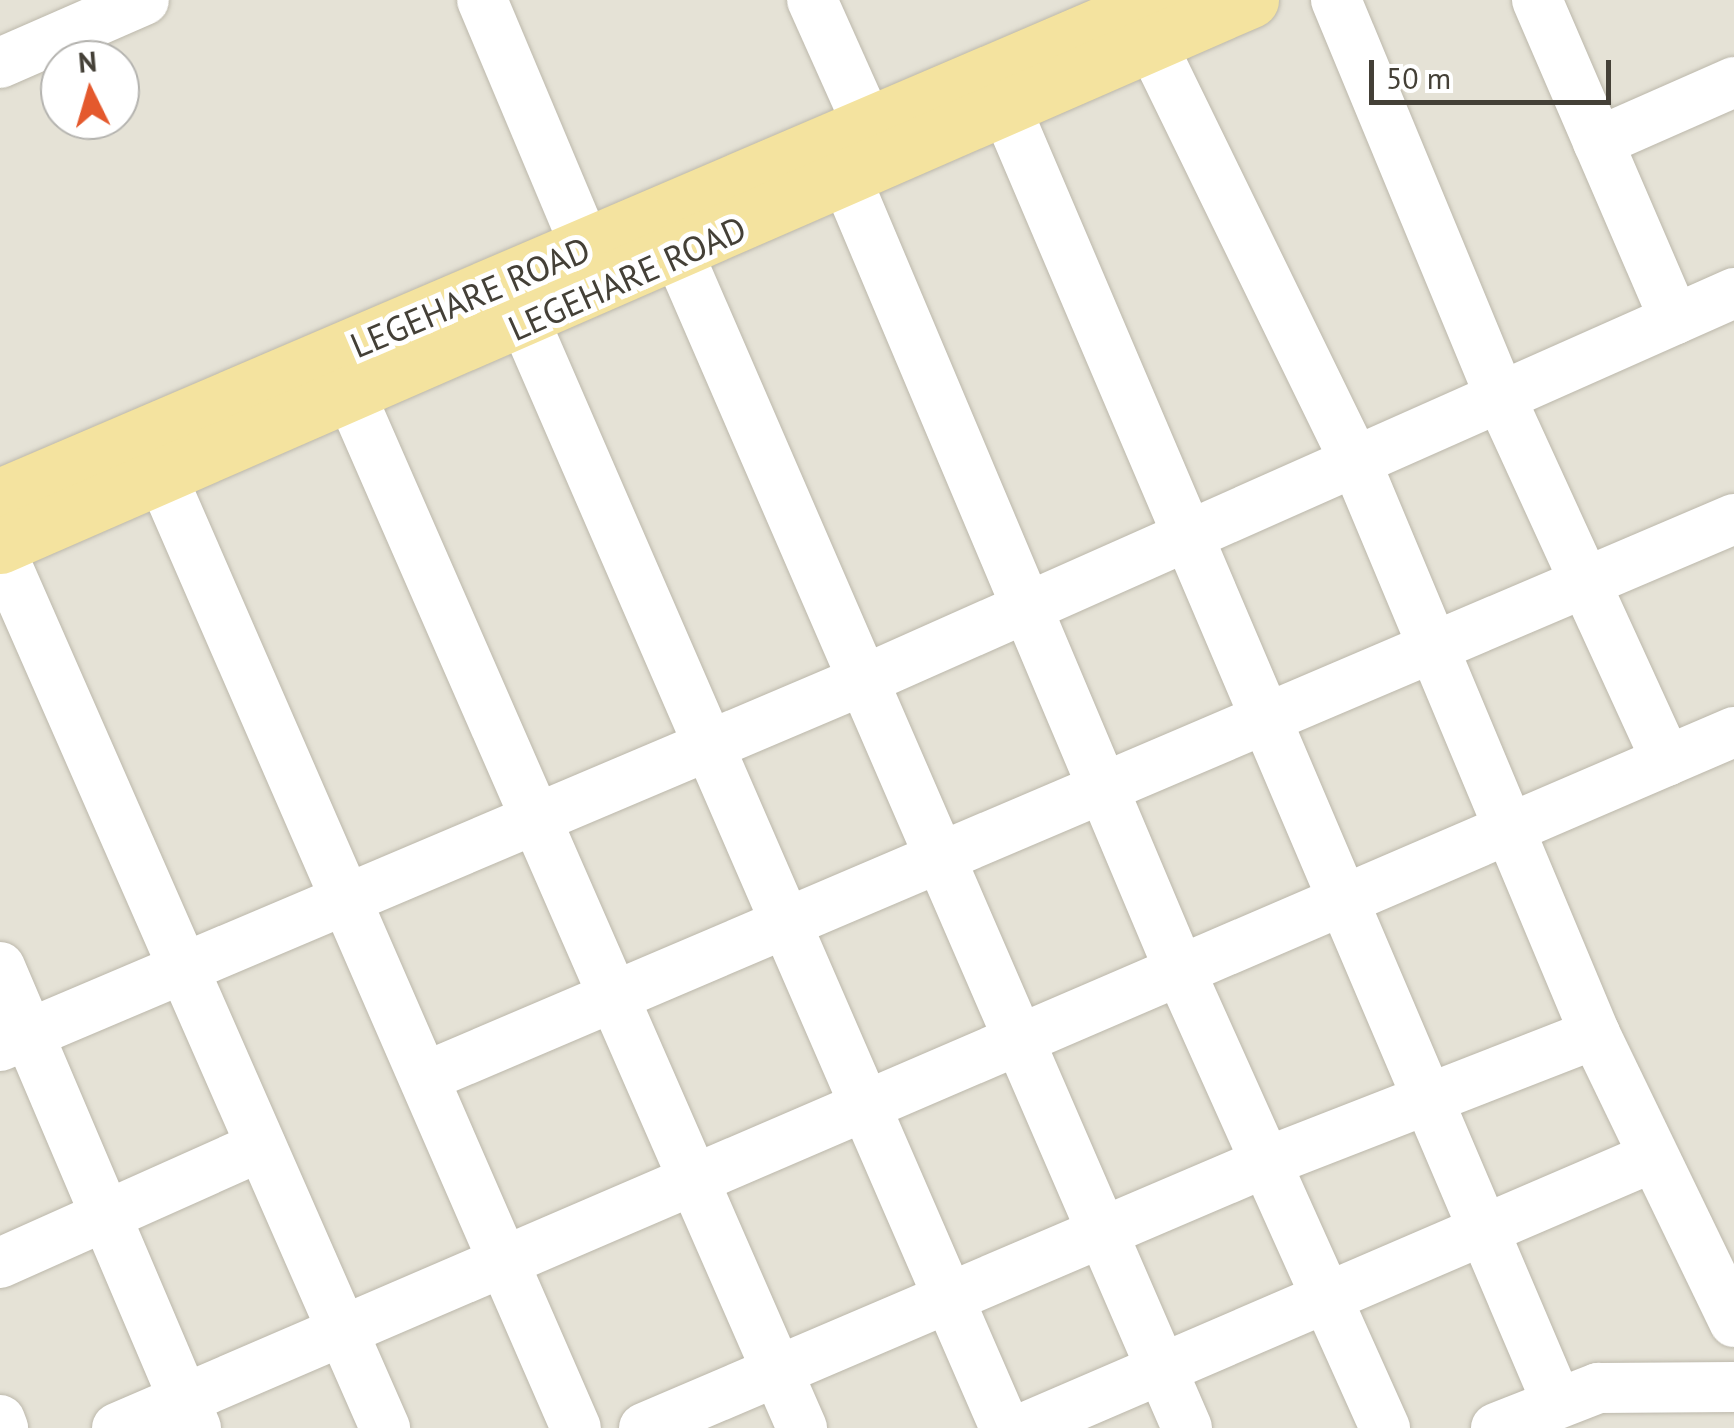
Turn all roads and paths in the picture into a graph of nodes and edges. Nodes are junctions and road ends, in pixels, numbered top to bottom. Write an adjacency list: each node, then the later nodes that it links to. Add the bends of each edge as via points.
1 (144, 0): 8 (street)
2 (482, 0): 14 (street)
3 (812, 0): 11 (street)
4 (1250, 0): 7 (main road, LEGEHARE ROAD)
5 (1336, 0): 20 (street)
6 (1537, 0): 12 (street)
7 (1145, 13): 10 (main road, LEGEHARE ROAD); 11 (main road, LEGEHARE ROAD); 21 (street)
8 (0, 63)
9 (1734, 82): 12 (street)
10 (1007, 111): 11 (main road, LEGEHARE ROAD); 25 (street)
11 (905, 124): 13 (main road, LEGEHARE ROAD); 14 (main road, LEGEHARE ROAD)
12 (1598, 142): 17 (street)
13 (846, 181): 15 (main road, LEGEHARE ROAD); 28 (street)
14 (586, 248): 23 (main road, LEGEHARE ROAD)
15 (679, 255): 18 (main road, LEGEHARE ROAD); 30 (street)
16 (1734, 293): 17 (street)
17 (1675, 320): 20 (street)
18 (525, 322): 19 (main road, LEGEHARE ROAD); 33 (street)
19 (352, 398): 22 (main road, LEGEHARE ROAD); 36 (street)
20 (1502, 401): 21 (street); 27 (street)
21 (1357, 465): 25 (street); 29 (street)
22 (162, 477): 26 (main road, LEGEHARE ROAD); 39 (street)
23 (0, 496)
24 (1734, 519): 27 (street)
25 (1183, 540): 28 (street); 31 (street)
26 (0, 548): 43 (street)
27 (1588, 581): 29 (street); 34 (street)
28 (1026, 604): 30 (street); 35 (street)
29 (1431, 642): 31 (street); 37 (street)
30 (866, 679): 33 (street); 38 (street)
31 (1263, 716): 35 (street); 40 (street)
32 (1734, 732): 34 (street)
33 (706, 746): 36 (street); 41 (street)
34 (1667, 761): 37 (street)
35 (1107, 783): 38 (street); 44 (street)
36 (534, 820): 39 (street); 45 (street)
37 (1511, 830): 40 (street); 46 (street)
38 (944, 852): 41 (street); 48 (street)
39 (346, 900): 43 (street); 49 (street)
40 (1346, 902): 44 (street); 50 (street)
41 (786, 926): 45 (street); 51 (street)
42 (0, 967): 47 (street)
43 (186, 970): 47 (street); 52 (street)
44 (1180, 972): 48 (street); 54 (street)
45 (613, 995): 49 (street); 55 (street)
46 (1596, 1034): 50 (street); 53 (street)
47 (15, 1039): 56 (street)
48 (1020, 1041): 51 (street); 57 (street)
49 (426, 1077): 60 (street)
50 (1428, 1097): 54 (street); 58 (street)
51 (862, 1109): 55 (street); 61 (street)
52 (261, 1146): 56 (street); 64 (street)
53 (1653, 1157): 58 (street); 63 (street)
54 (1269, 1161): 57 (street); 62 (street)
55 (692, 1184): 60 (street); 66 (street)
56 (106, 1214): 59 (street); 69 (street)
57 (1108, 1230): 61 (street); 65 (street)
58 (1483, 1232): 62 (street); 68 (street)
59 (0, 1262)
60 (505, 1262): 64 (street); 74 (street)
61 (950, 1294): 66 (street); 77 (street)
62 (1327, 1294): 65 (street); 80 (street)
63 (1732, 1314)
64 (344, 1331): 69 (street); 73 (street)
65 (1163, 1365): 78 (street); 79 (street)
66 (778, 1372): 75 (street); 76 (street)
67 (1734, 1387): 68 (street, via 1628,1384)
68 (1556, 1400): 81 (street)
69 (190, 1413): 72 (street)
70 (0, 1420): 71 (street)
71 (3, 1428)
72 (117, 1428)
73 (385, 1428)
74 (576, 1428)
75 (644, 1428)
76 (802, 1428)
77 (1005, 1428)
78 (1024, 1428)
79 (1187, 1428)
80 (1384, 1428)
81 (1496, 1428)

